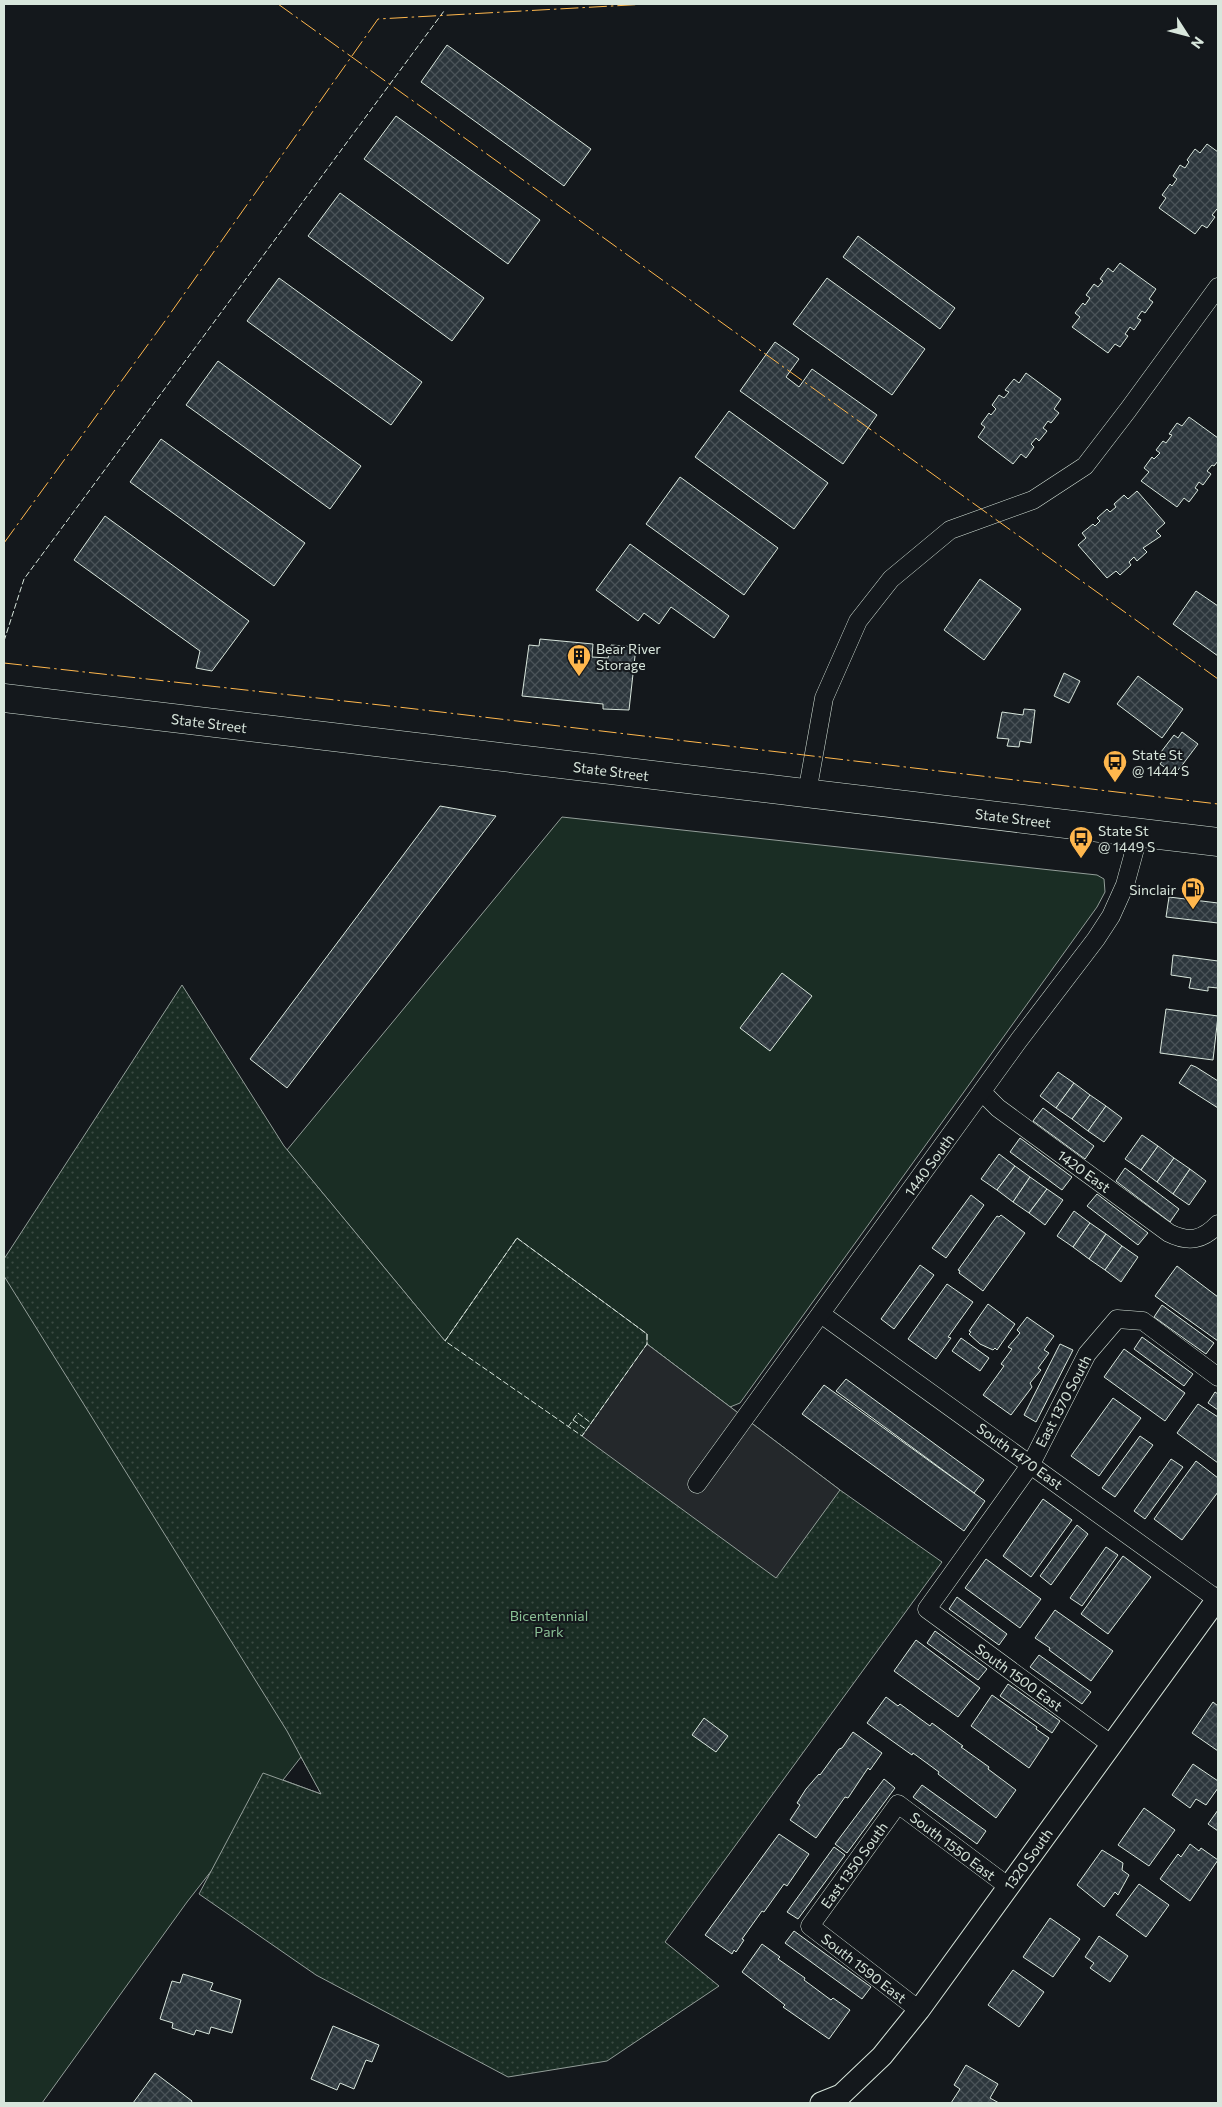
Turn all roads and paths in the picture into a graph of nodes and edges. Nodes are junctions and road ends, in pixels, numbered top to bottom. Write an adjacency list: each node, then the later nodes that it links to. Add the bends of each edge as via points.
1 (1218, 286): 3 (street, via 1084,466 1033,500 950,530 890,579 858,621 824,698)
2 (4, 698): 3 (main road, State Street)
3 (807, 793): 4 (main road, State Street)
4 (1139, 834): 5 (main road, State Street); 6 (street, 1440 South, via 1129,873 1111,916)
5 (1218, 842)
6 (982, 1092): 7 (street, 1420 East, via 998,1108 1169,1233 1193,1240 1202,1238); 8 (street, 1440 South)
7 (1218, 1224)
8 (821, 1314): 10 (street, South 1470 East); 11 (street, 1440 South)
9 (1218, 1377): 10 (street, East 1370 South, via 1143,1321 1117,1319 1087,1354)
10 (1031, 1464): 12 (street, South 1470 East); 13 (street, East 1370 South)
11 (697, 1484)
12 (1218, 1599): 14 (street, 1320 South)
13 (927, 1609): 14 (street, South 1500 East)
14 (1112, 1745): 16 (street, 1320 South)
15 (898, 1804): 16 (street, South 1550 East); 17 (street, East 1350 South)
16 (1009, 1887): 18 (street, 1320 South)
17 (810, 1926): 18 (street, South 1590 East)
18 (919, 2010): 19 (street, 1320 South, via 882,2056 841,2095)
19 (821, 2103)

